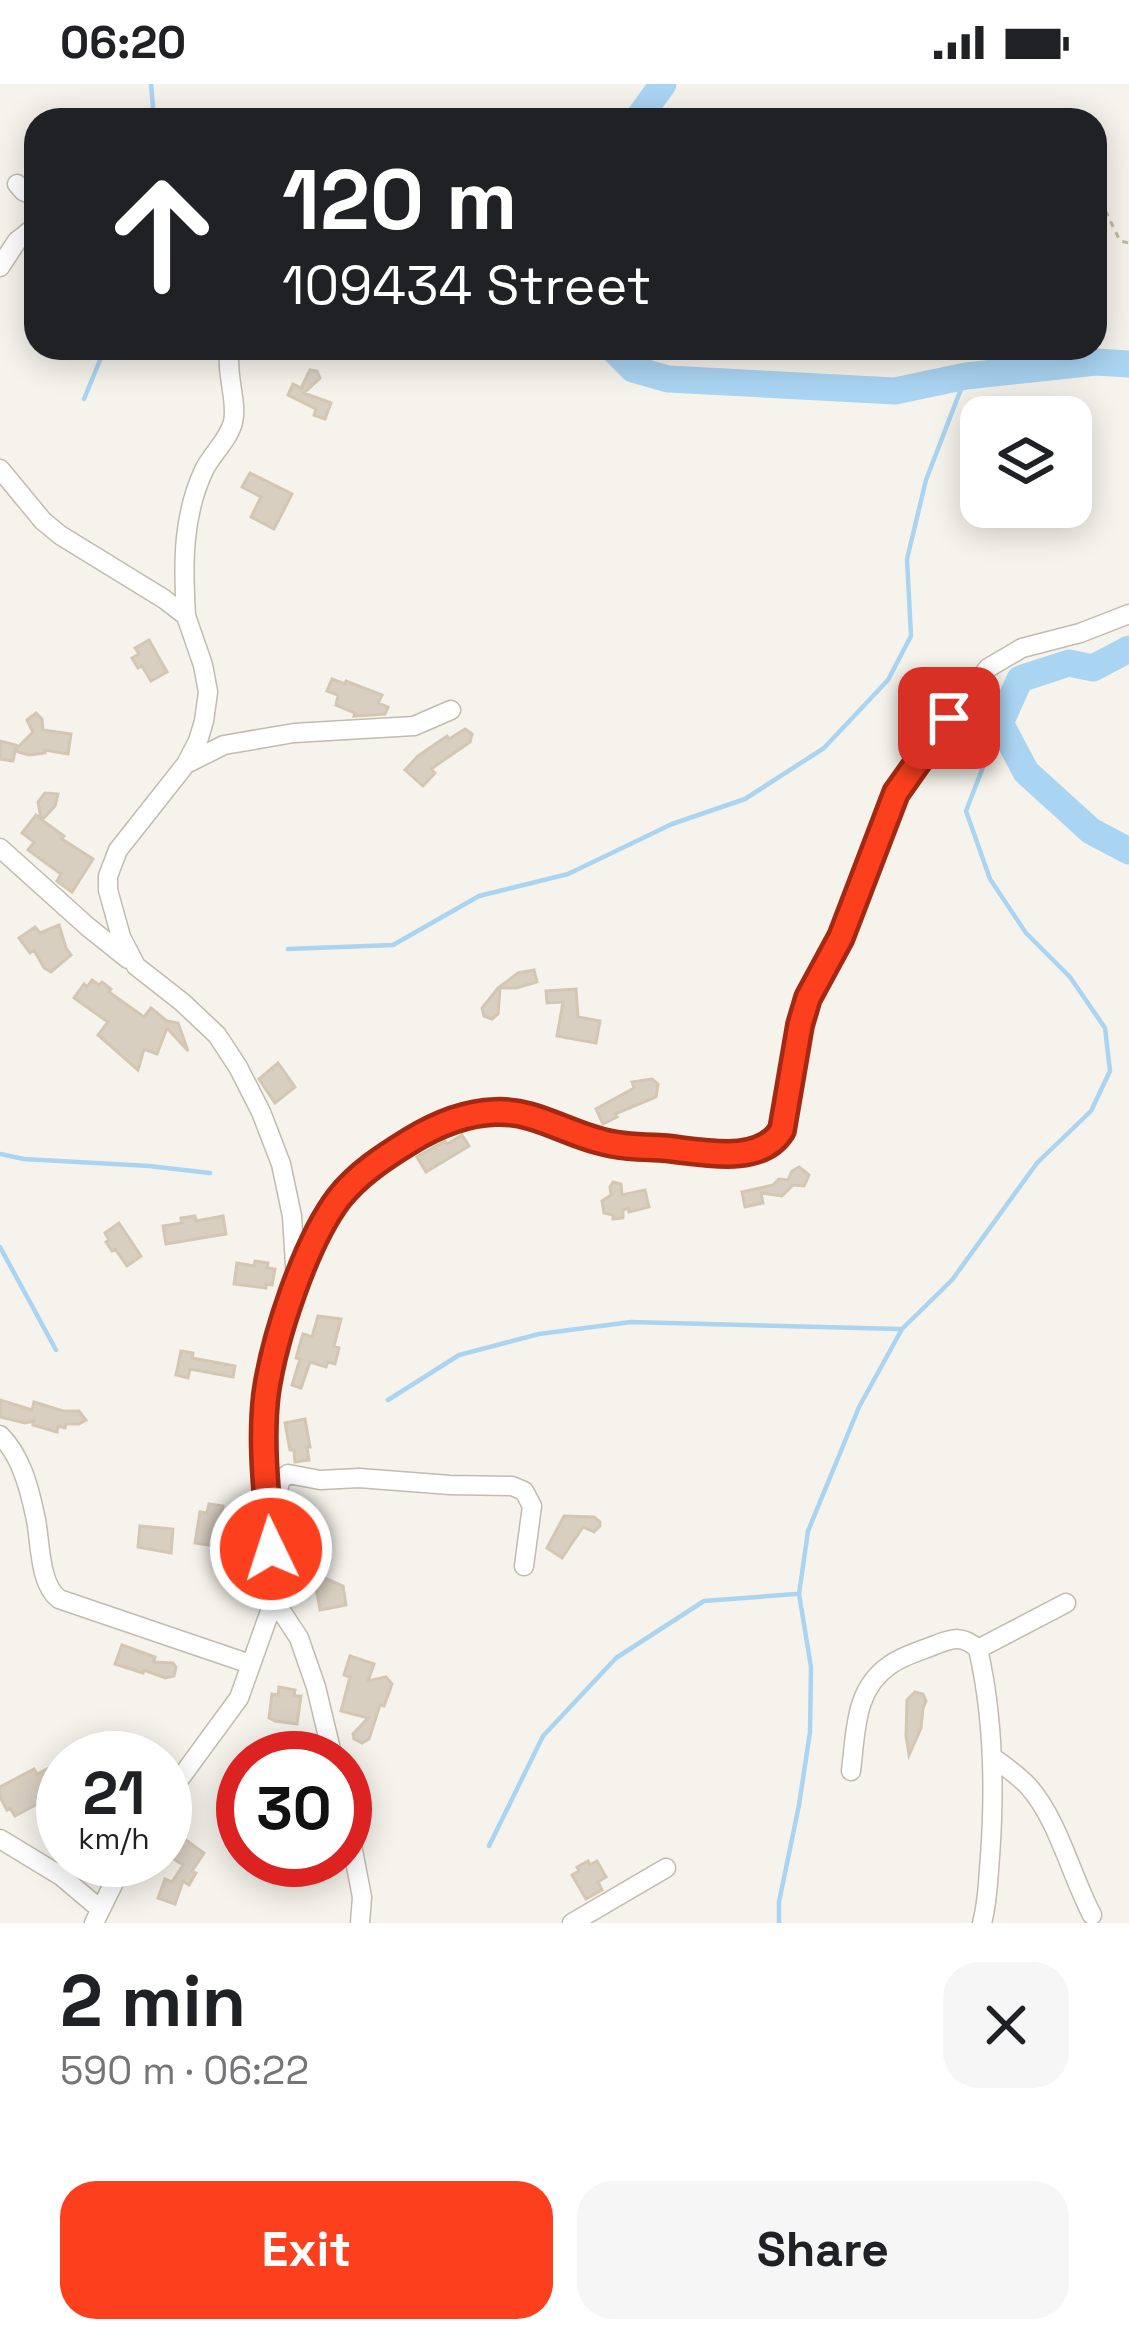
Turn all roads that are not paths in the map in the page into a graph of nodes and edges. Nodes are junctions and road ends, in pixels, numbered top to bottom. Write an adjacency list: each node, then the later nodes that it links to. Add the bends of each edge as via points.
1 (16, 184): 2 (street)
2 (24, 191)
3 (24, 235): 4 (street)
4 (0, 267)
5 (229, 360): 8 (street, via 234,419 190,508)
6 (0, 469): 8 (street, via 60,535)
7 (1129, 614): 13 (street, via 1022,648 988,668 918,760 896,793 841,937 808,998 777,1139 723,1154 605,1143 514,1112 458,1118 352,1183)
8 (187, 616): 10 (street, via 208,692)
9 (452, 710): 10 (street, via 414,726 224,745)
10 (186, 764): 12 (street, via 129,834 108,876)
11 (0, 848): 12 (street)
12 (136, 966): 13 (street, via 217,1036 245,1082 281,1164)
13 (296, 1281): 15 (street, via 267,1391)
14 (0, 1435): 20 (street, via 22,1471 52,1594)
15 (271, 1549): 16 (street, via 278,1487 288,1474 512,1486 532,1506); 17 (street)
16 (524, 1566)
17 (274, 1600): 20 (street); 21 (street, via 298,1638)
18 (1066, 1603): 19 (street)
19 (978, 1649): 22 (street); 24 (street, via 955,1637 892,1662 872,1680 859,1706)
20 (250, 1664): 23 (street, via 238,1699)
21 (327, 1731)
22 (992, 1757): 29 (street, via 1048,1814); 33 (street)
23 (192, 1763)
24 (851, 1771)
25 (0, 1839): 30 (street, via 49,1868)
26 (666, 1868): 32 (street)
27 (112, 1887): 30 (street)
28 (360, 1887): 31 (street)
29 (1092, 1915)
30 (96, 1919)
31 (360, 1923)
32 (572, 1923)
33 (982, 1923)

